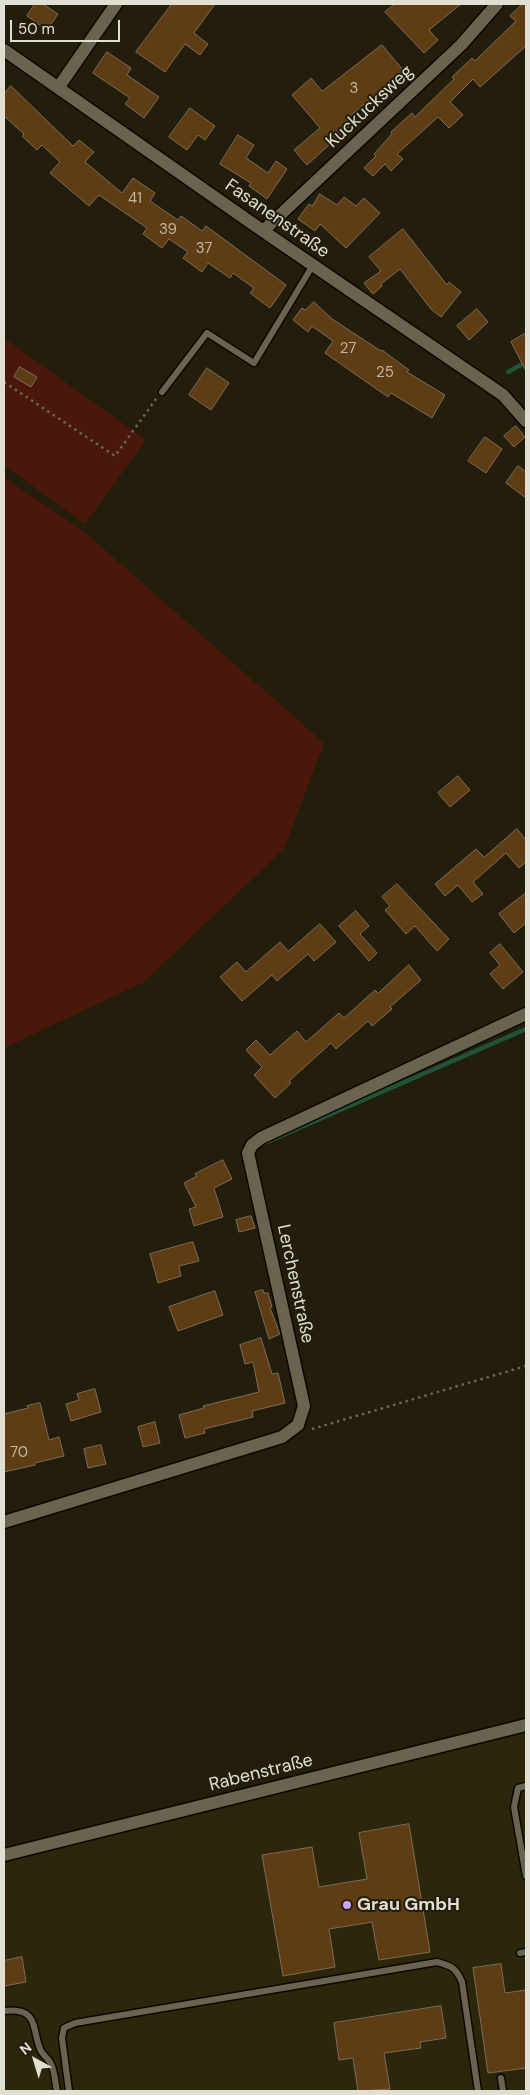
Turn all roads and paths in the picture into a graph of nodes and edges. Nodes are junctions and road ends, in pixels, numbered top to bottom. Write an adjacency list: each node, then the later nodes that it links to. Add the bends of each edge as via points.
1 (116, 4): 4 (street)
2 (497, 4): 5 (street, Kuckucksweg, via 461,46)
3 (4, 50): 4 (street, Fasanenstraße)
4 (58, 88): 5 (street, Fasanenstraße)
5 (263, 231): 6 (street, Fasanenstraße)
6 (313, 265): 8 (lane, via 254,363 207,333); 9 (street, Fasanenstraße, via 503,395)
7 (4, 382): 8 (path, via 115,456)
8 (162, 392)
9 (526, 421)
10 (526, 1014): 13 (street, Lerchenstraße, via 252,1145 248,1153 304,1406 298,1424 282,1437)
11 (526, 1366): 12 (path)
12 (310, 1429)
13 (4, 1522)
14 (526, 1725): 16 (street, Rabenstraße)
15 (526, 1786): 17 (lane, via 518,1788 514,1806)
16 (4, 1855)
17 (526, 1876)
18 (4, 2011): 20 (lane, via 22,2012 35,2024 40,2050 54,2071)
19 (501, 2078): 23 (lane)
20 (57, 2091)
21 (70, 2091): 22 (lane, via 62,2038 64,2028 75,2023 437,1962 457,1970 462,1982)
22 (478, 2091)
23 (503, 2091)

